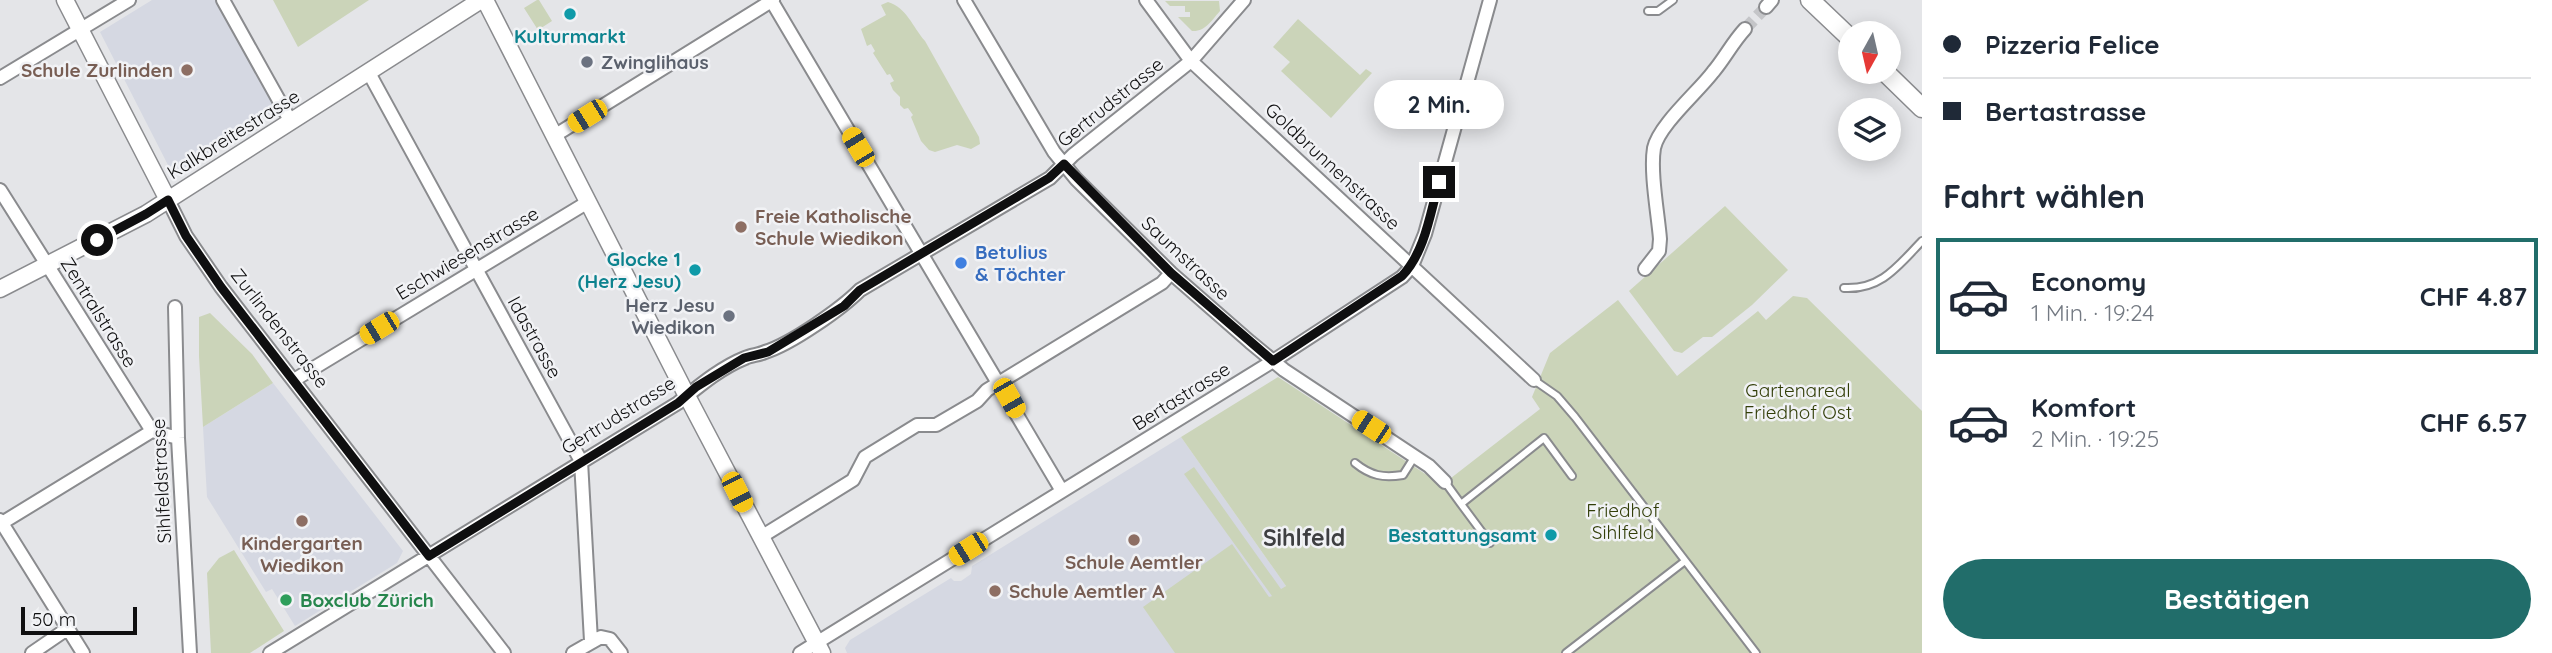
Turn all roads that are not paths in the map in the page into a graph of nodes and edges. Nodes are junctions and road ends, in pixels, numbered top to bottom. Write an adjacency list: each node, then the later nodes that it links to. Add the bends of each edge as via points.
1 (65, 0): 15 (street, Zurlindenstrasse)
2 (129, 0): 15 (street)
3 (223, 0): 21 (street)
4 (483, 0): 17 (street, Kalkbreitestrasse); 22 (street)
5 (772, 0): 22 (street); 28 (street)
6 (964, 0): 23 (street, Saumstrasse)
7 (1146, 0): 16 (street, Goldbrunnenstrasse)
8 (1244, 0): 16 (street, Gertrudstrasse)
9 (1490, 0): 30 (street, Bertastrasse)
10 (1673, 0): 12 (lane, via 1657,11)
11 (1810, 0): 13 (main road)
12 (1648, 11)
13 (1838, 27)
14 (1745, 29): 32 (street, via 1655,145 1660,239 1659,251)
15 (80, 30): 18 (street); 25 (street, Zurlindenstrasse)
16 (1191, 61): 23 (street, Gertrudstrasse); 30 (street, Goldbrunnenstrasse)
17 (369, 73): 21 (street, Kalkbreitestrasse); 31 (street, Idastrasse)
18 (0, 78)
19 (1897, 84): 20 (main road)
20 (1922, 108)
21 (292, 122): 25 (street, Kalkbreitestrasse)
22 (554, 136): 26 (street)
23 (1064, 164): 28 (street, Gertrudstrasse, via 1049,178); 33 (street, Saumstrasse)
24 (0, 190): 29 (street, Zentralstrasse)
25 (168, 200): 29 (street, Kalkbreitestrasse); 38 (street, Zurlindenstrasse, via 194,249)
26 (588, 202): 31 (street, Eschwiesenstrasse); 41 (street)
27 (1922, 241): 34 (lane, via 1892,273 1861,289)
28 (922, 254): 40 (street); 41 (street, Gertrudstrasse, via 792,338 768,352 744,358)
29 (47, 265): 35 (street, Kalkbreitestrasse); 42 (street, Zentralstrasse)
30 (1412, 266): 37 (street, Bertastrasse, via 1396,282); 39 (street, Goldbrunnenstrasse)
31 (476, 269): 38 (street, Eschwiesenstrasse); 45 (street, Idastrasse)
32 (1645, 269)
33 (1171, 273): 37 (street, Saumstrasse); 40 (street, via 1162,283)
34 (1844, 288)
35 (0, 289)
36 (175, 307): 43 (street, Sihlfeldstrasse)
37 (1273, 361): 44 (street, Saumstrasse); 49 (street, Bertastrasse)
38 (294, 380): 54 (street, Zurlindenstrasse)
39 (1534, 380): 55 (lane, via 1564,404)
40 (999, 382): 49 (street); 52 (street, via 936,425 917,425 865,457 853,480)
41 (687, 396): 45 (street, Gertrudstrasse); 52 (street)
42 (152, 431): 43 (street); 51 (street)
43 (178, 438): 62 (street, Sihlfeldstrasse)
44 (1415, 456): 46 (lane, via 1403,475 1392,477 1372,475); 48 (street, Saumstrasse)
45 (581, 461): 54 (street, Gertrudstrasse); 57 (street, Idastrasse)
46 (1355, 463)
47 (1572, 476): 50 (lane, via 1545,438)
48 (1445, 482): 50 (lane)
49 (1062, 491): 58 (street, Bertastrasse)
50 (1461, 503): 53 (lane)
51 (1, 522): 56 (street)
52 (761, 537): 58 (street)
53 (1490, 543)
54 (429, 556): 59 (street, Gertrudstrasse); 63 (street, Zurlindenstrasse)
55 (1685, 561): 67 (lane); 68 (lane)
56 (68, 629): 60 (street); 61 (street)
57 (591, 641): 64 (street); 65 (street, via 607,637)
58 (819, 648): 66 (street, Bertastrasse)
59 (279, 651)
60 (32, 653)
61 (83, 653)
62 (190, 653)
63 (505, 653)
64 (573, 653)
65 (621, 653)
66 (800, 653)
67 (1566, 653)
68 (1756, 653)

